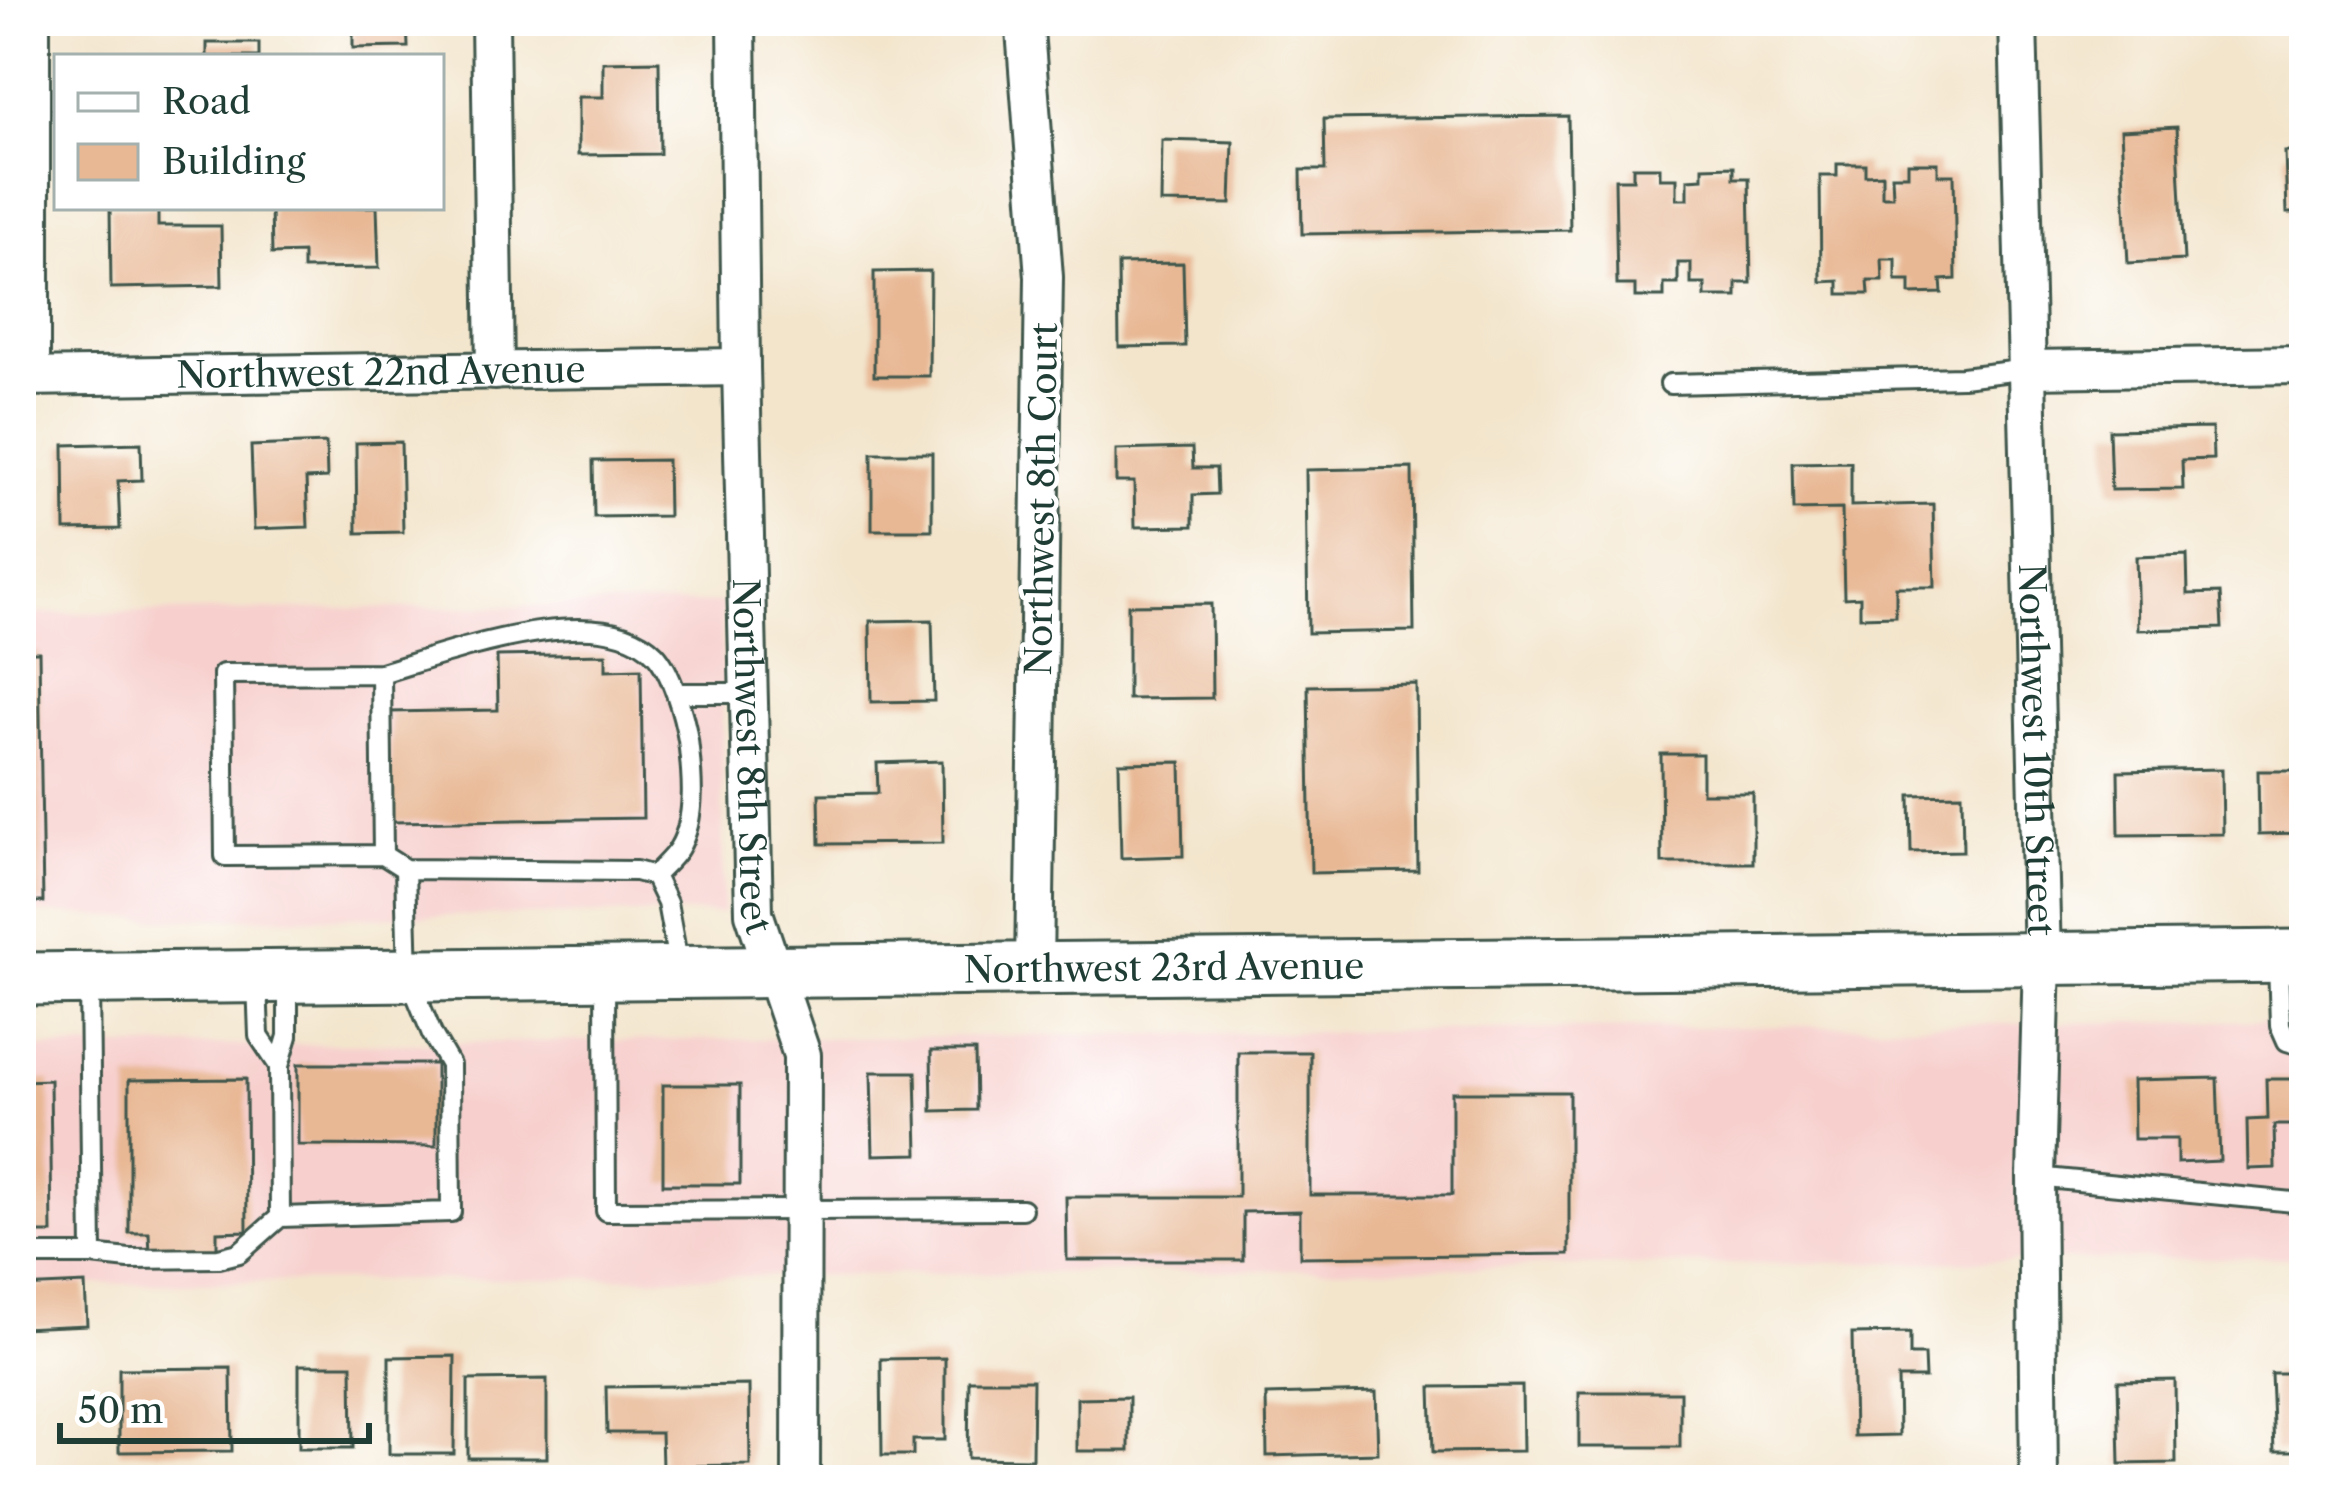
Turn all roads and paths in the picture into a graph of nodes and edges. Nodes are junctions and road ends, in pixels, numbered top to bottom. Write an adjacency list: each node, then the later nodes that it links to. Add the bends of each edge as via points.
1 (31, 21): 10 (street)
2 (490, 21): 9 (street)
3 (737, 21): 7 (street, Northwest 8th Street)
4 (2018, 21): 8 (street, Northwest 10th Street)
5 (1025, 31): 20 (street, Northwest 8th Court, via 1044,278)
6 (2304, 365): 8 (street)
7 (741, 367): 9 (street, Northwest 22nd Avenue); 14 (street, Northwest 8th Street)
8 (2029, 369): 11 (lane); 19 (street, Northwest 10th Street)
9 (495, 370): 10 (street, Northwest 22nd Avenue)
10 (26, 376)
11 (1670, 384)
12 (381, 673): 13 (lane, via 518,634 608,631 657,656); 15 (lane); 15 (lane, via 223,674 224,856)
13 (676, 693): 14 (lane); 17 (lane, via 692,773 688,816 680,848)
14 (749, 693): 21 (street, Northwest 8th Street, via 754,914)
15 (383, 855): 16 (lane)
16 (405, 869): 17 (lane); 24 (lane)
17 (654, 876): 22 (lane)
18 (2291, 957): 19 (main road, Northwest 23rd Avenue); 28 (lane, via 2280,1025 2287,1041)
19 (2042, 959): 20 (main road, Northwest 23rd Avenue); 30 (street, Northwest 10th Street)
20 (1034, 969): 21 (main road, Northwest 23rd Avenue)
21 (774, 971): 22 (main road, Northwest 23rd Avenue); 33 (street, Northwest 8th Street, via 802,1055)
22 (680, 972): 23 (main road, Northwest 23rd Avenue)
23 (604, 973): 24 (main road, Northwest 23rd Avenue); 33 (lane, via 606,1210)
24 (409, 975): 25 (main road, Northwest 23rd Avenue); 34 (lane, via 450,1065 451,1212)
25 (273, 977): 26 (main road, Northwest 23rd Avenue); 29 (lane, via 288,1036); 29 (lane, via 259,1036)
26 (88, 978): 27 (main road, Northwest 23rd Avenue); 35 (lane)
27 (21, 979)
28 (2304, 1046)
29 (279, 1066): 34 (lane)
30 (2036, 1177): 31 (lane); 38 (street, Northwest 10th Street)
31 (2304, 1203)
32 (1022, 1209): 33 (lane)
33 (802, 1210): 37 (street, Northwest 8th Street)
34 (280, 1217): 35 (lane, via 239,1252 219,1258)
35 (92, 1255): 36 (lane)
36 (21, 1256)
37 (800, 1480)
38 (2039, 1480)

